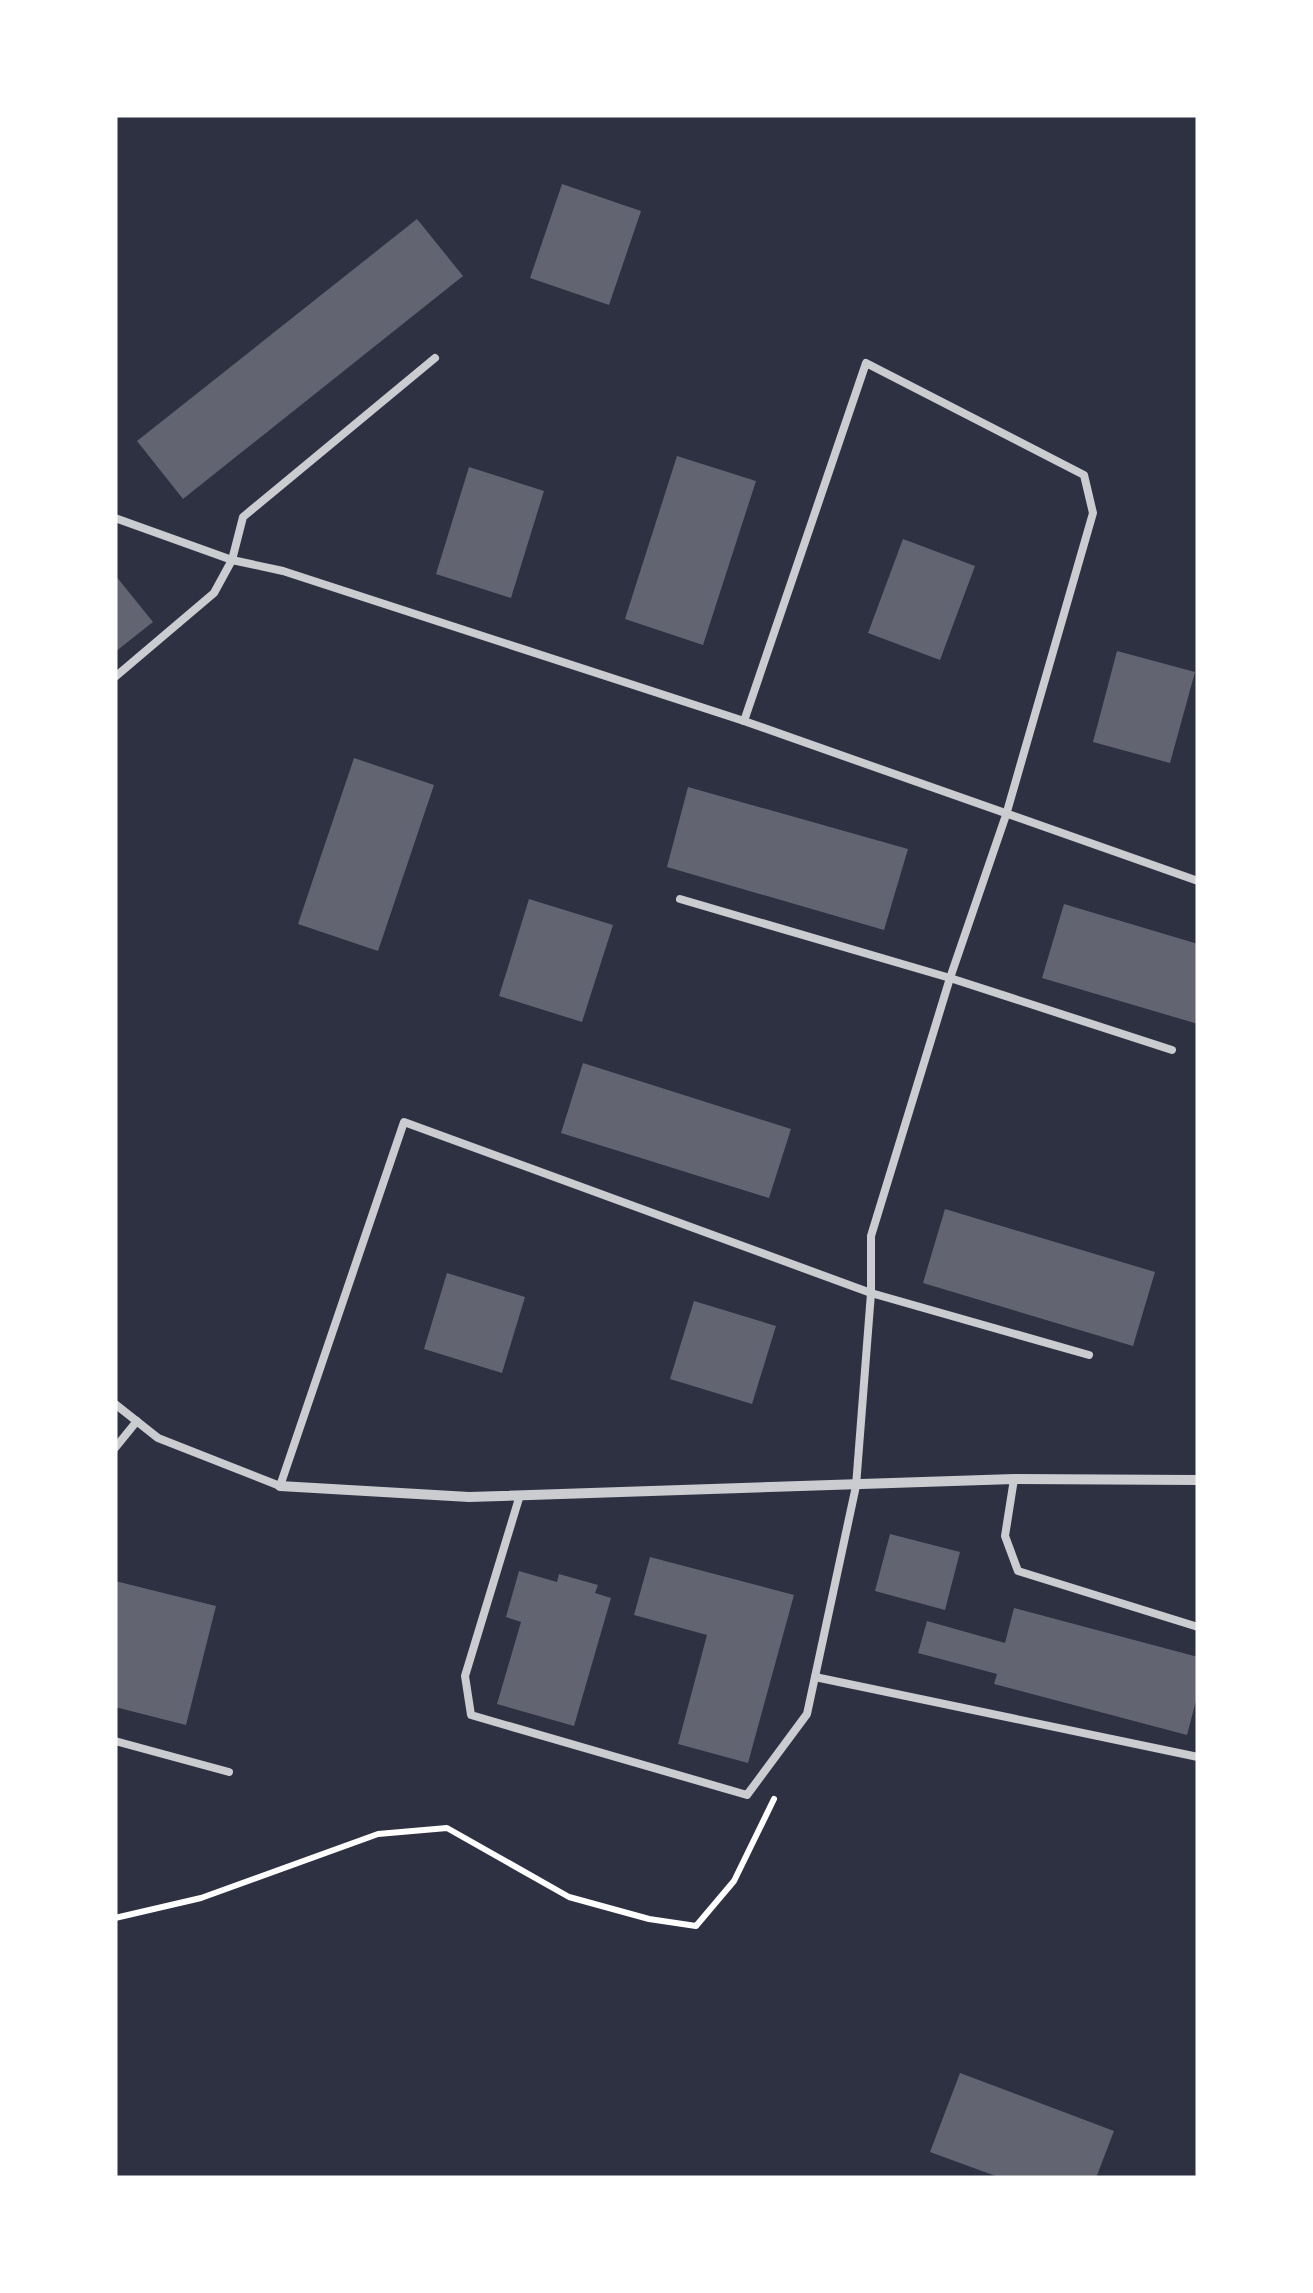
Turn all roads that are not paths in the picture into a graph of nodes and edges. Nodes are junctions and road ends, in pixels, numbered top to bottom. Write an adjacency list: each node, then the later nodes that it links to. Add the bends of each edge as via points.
1 (436, 358): 3 (lane, via 243,517)
2 (115, 518): 3 (lane)
3 (232, 560): 4 (lane, via 214,593); 5 (lane)
4 (115, 677)
5 (744, 721): 6 (lane); 6 (lane, via 866,363 1084,475 1093,512)
6 (1006, 815): 7 (lane); 9 (lane)
7 (1198, 881)
8 (680, 899): 9 (lane)
9 (950, 978): 10 (lane); 11 (lane, via 871,1236)
10 (1172, 1050)
11 (871, 1292): 12 (lane); 18 (lane, via 404,1122); 19 (lane)
12 (1089, 1355)
13 (115, 1404): 14 (lane)
14 (137, 1421): 15 (lane); 18 (lane, via 158,1438)
15 (115, 1448)
16 (1014, 1479): 17 (street); 19 (street); 21 (lane, via 1005,1536 1018,1571)
17 (1198, 1480)
18 (280, 1486): 20 (street)
19 (856, 1486): 20 (street); 22 (lane)
20 (520, 1496): 22 (lane, via 465,1676 471,1715 747,1795 807,1714)
21 (1198, 1627)
22 (815, 1678): 24 (lane)
23 (115, 1741): 25 (lane)
24 (1198, 1757)
25 (230, 1772)

